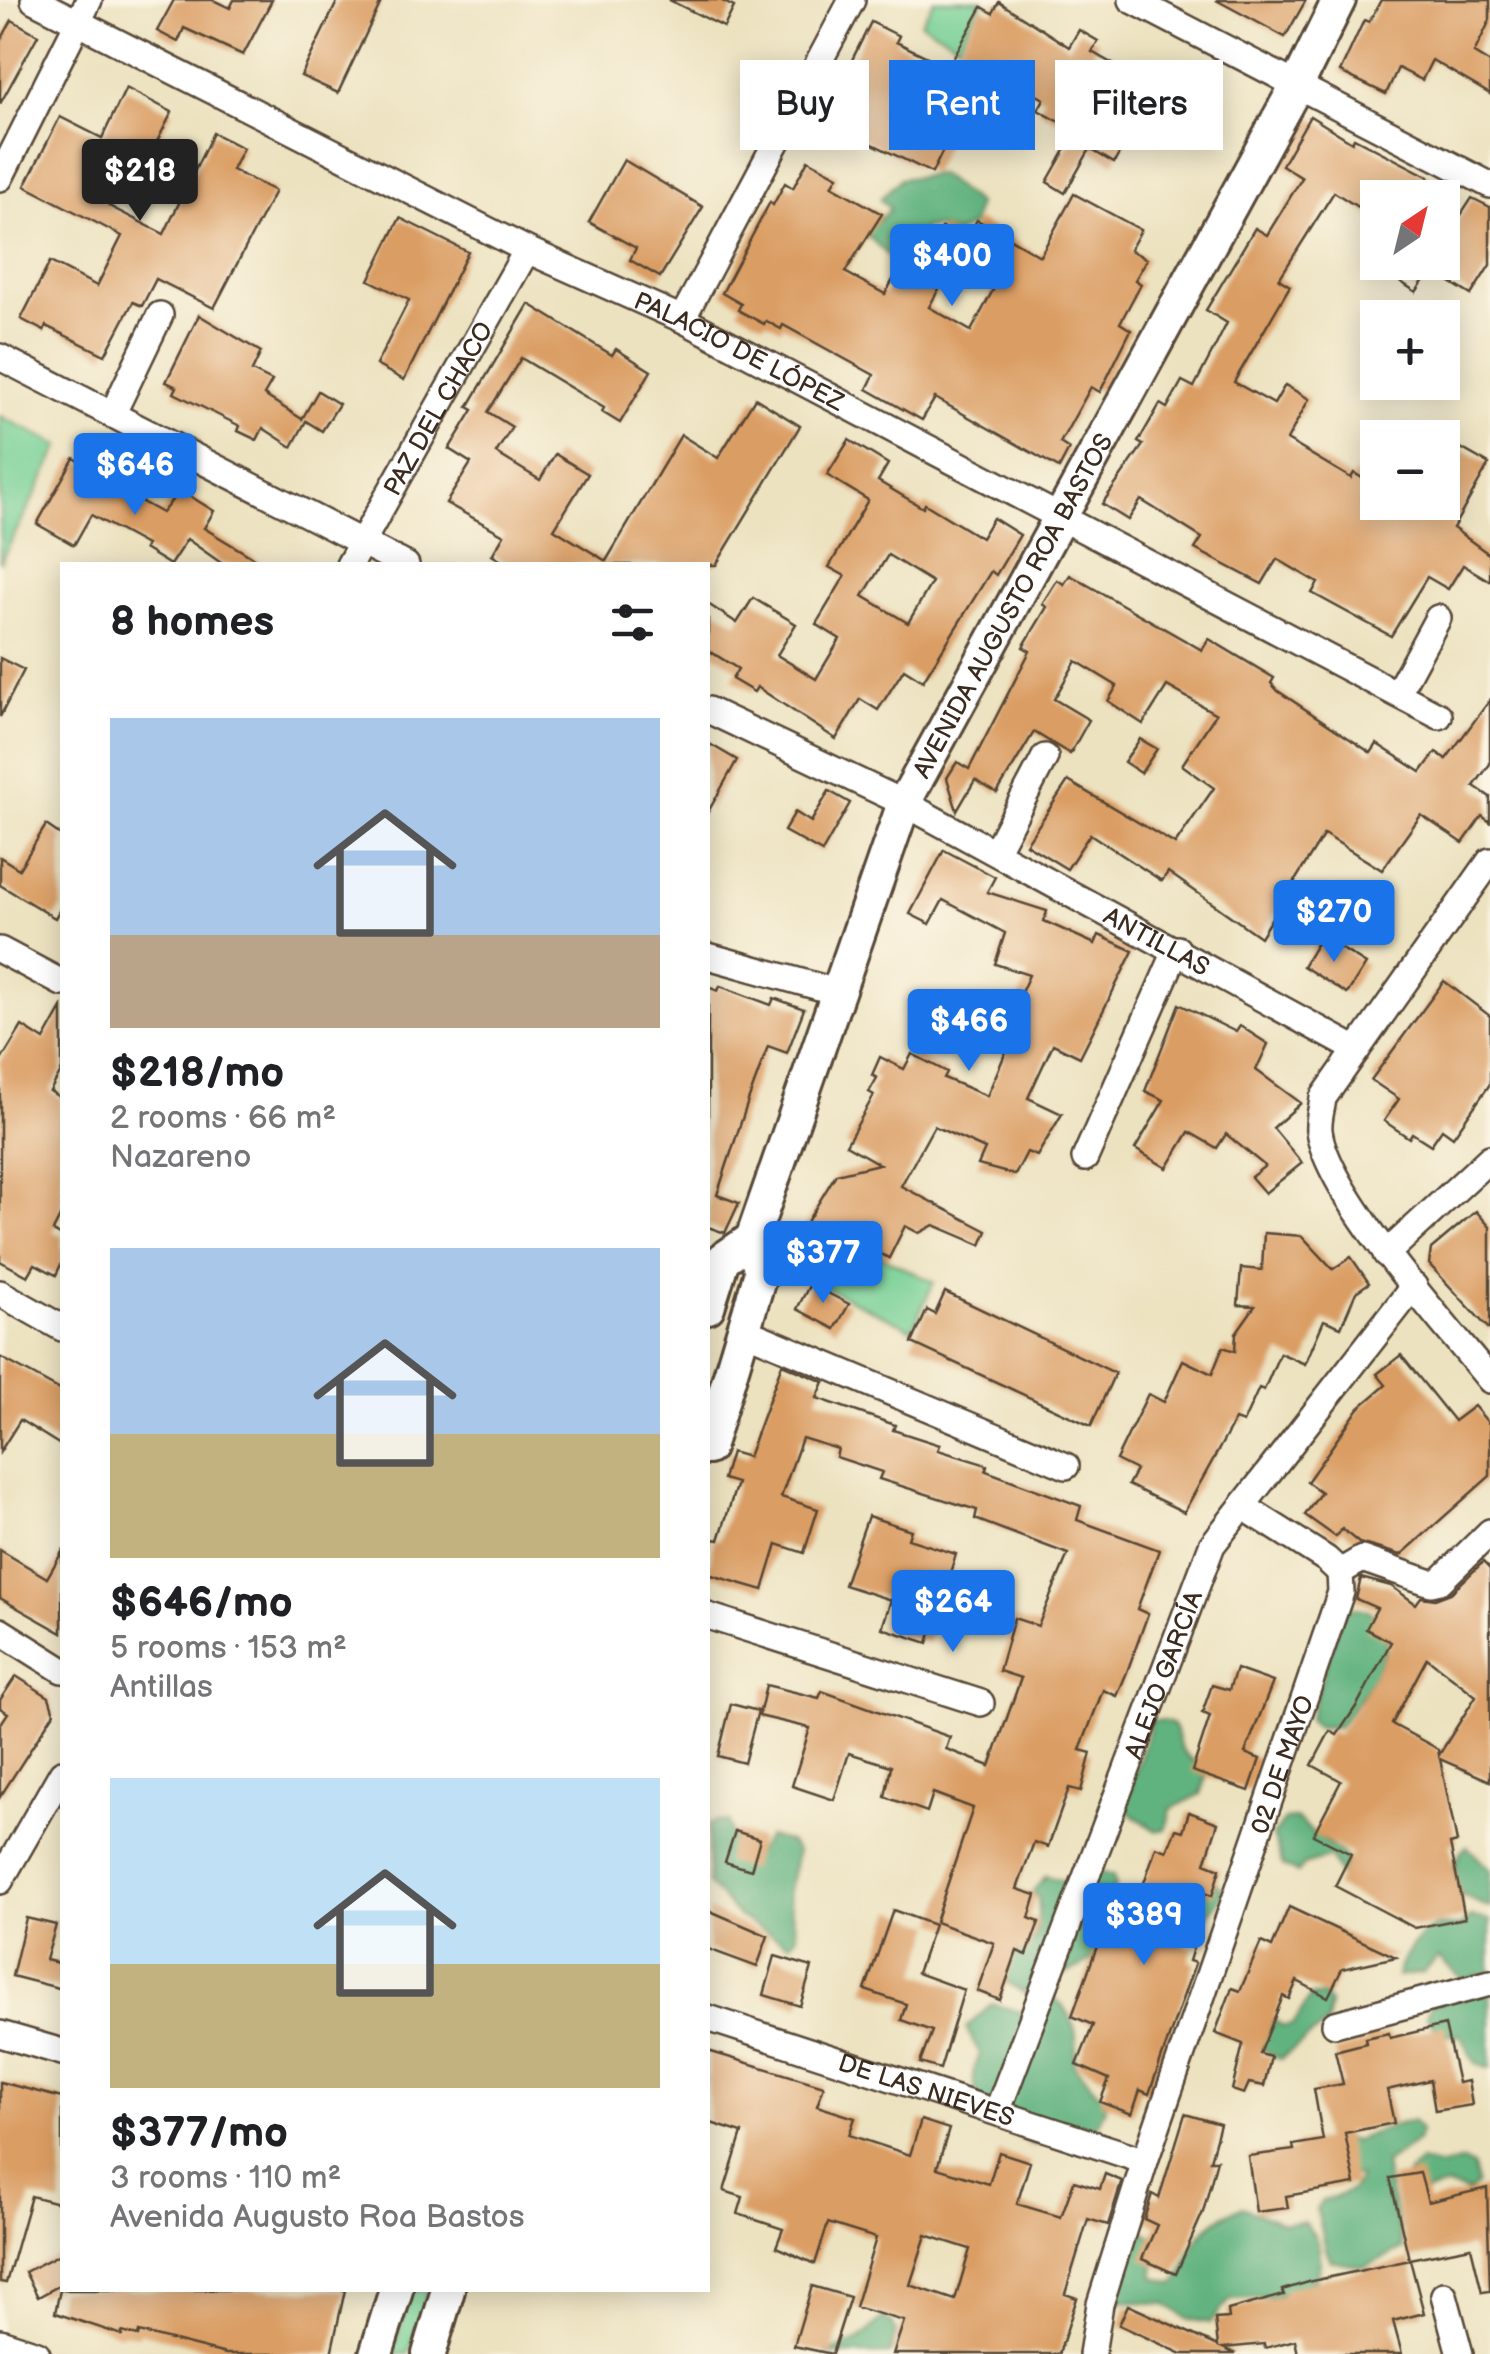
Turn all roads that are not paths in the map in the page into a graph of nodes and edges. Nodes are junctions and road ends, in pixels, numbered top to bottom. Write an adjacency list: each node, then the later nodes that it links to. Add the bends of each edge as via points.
1 (34, 0): 5 (street, PALACIO DE LÓPEZ)
2 (852, 0): 11 (street)
3 (1132, 0): 6 (street)
4 (1339, 0): 6 (main road, AVENIDA AUGUSTO ROA BASTOS)
5 (84, 11): 7 (street); 9 (street, PALACIO DE LÓPEZ)
6 (1298, 83): 8 (street); 14 (main road, AVENIDA AUGUSTO ROA BASTOS)
7 (0, 178)
8 (1490, 185)
9 (527, 250): 11 (street, PALACIO DE LÓPEZ); 15 (street, PAZ DEL CHACO)
10 (160, 315): 13 (street)
11 (682, 319): 14 (street, PALACIO DE LÓPEZ)
12 (0, 357): 13 (street)
13 (112, 415): 15 (street)
14 (1059, 519): 18 (street, PALACIO DE LÓPEZ); 22 (main road, AVENIDA AUGUSTO ROA BASTOS)
15 (356, 554): 16 (street)
16 (392, 562)
17 (1438, 618): 18 (street)
18 (1398, 692): 20 (street, PALACIO DE LÓPEZ)
19 (710, 711): 22 (street, ANTILLAS)
20 (1439, 716)
21 (1044, 756): 23 (street)
22 (904, 803): 23 (street, ANTILLAS); 29 (main road, AVENIDA AUGUSTO ROA BASTOS)
23 (995, 852): 25 (street, ANTILLAS)
24 (1490, 862): 30 (street)
25 (1176, 949): 30 (street, ANTILLAS); 31 (street)
26 (0, 950): 28 (street)
27 (710, 957): 29 (street)
28 (60, 982)
29 (837, 992): 33 (main road, AVENIDA AUGUSTO ROA BASTOS)
30 (1357, 1050): 34 (street, via 1323,1098 1319,1130)
31 (1085, 1158)
32 (1490, 1158): 34 (street)
33 (752, 1239): 35 (main road); 36 (main road)
34 (1386, 1254): 37 (street)
35 (715, 1257): 36 (street); 39 (main road)
36 (762, 1272): 41 (main road)
37 (1414, 1286): 42 (street); 45 (street, ALEJO GARCÍA)
38 (0, 1293): 40 (street)
39 (710, 1293)
40 (60, 1327)
41 (743, 1330): 43 (main road); 44 (street)
42 (1490, 1380)
43 (710, 1441)
44 (1066, 1466)
45 (1244, 1507): 47 (street); 59 (street, ALEJO GARCÍA, via 1212,1545)
46 (1490, 1532): 47 (street, via 1440,1581 1362,1559)
47 (1340, 1572): 60 (street, 02 DE MAYO, via 1341,1592)
48 (710, 1617): 51 (street)
49 (0, 1631): 50 (street)
50 (60, 1669)
51 (981, 1703)
52 (60, 1776): 53 (street)
53 (0, 1881)
54 (1490, 1983): 56 (street)
55 (710, 2019): 59 (street, DE LAS NIEVES)
56 (1334, 2024)
57 (0, 2034): 58 (street)
58 (60, 2051)
59 (997, 2112): 60 (street, DE LAS NIEVES)
60 (1144, 2161): 68 (street, 02 DE MAYO, via 1100,2304)
61 (395, 2292): 66 (main road)
62 (447, 2292): 67 (main road)
63 (1444, 2295): 69 (street)
64 (0, 2342): 65 (street)
65 (37, 2354)
66 (376, 2354)
67 (430, 2354)
68 (1092, 2354)
69 (1460, 2354)

